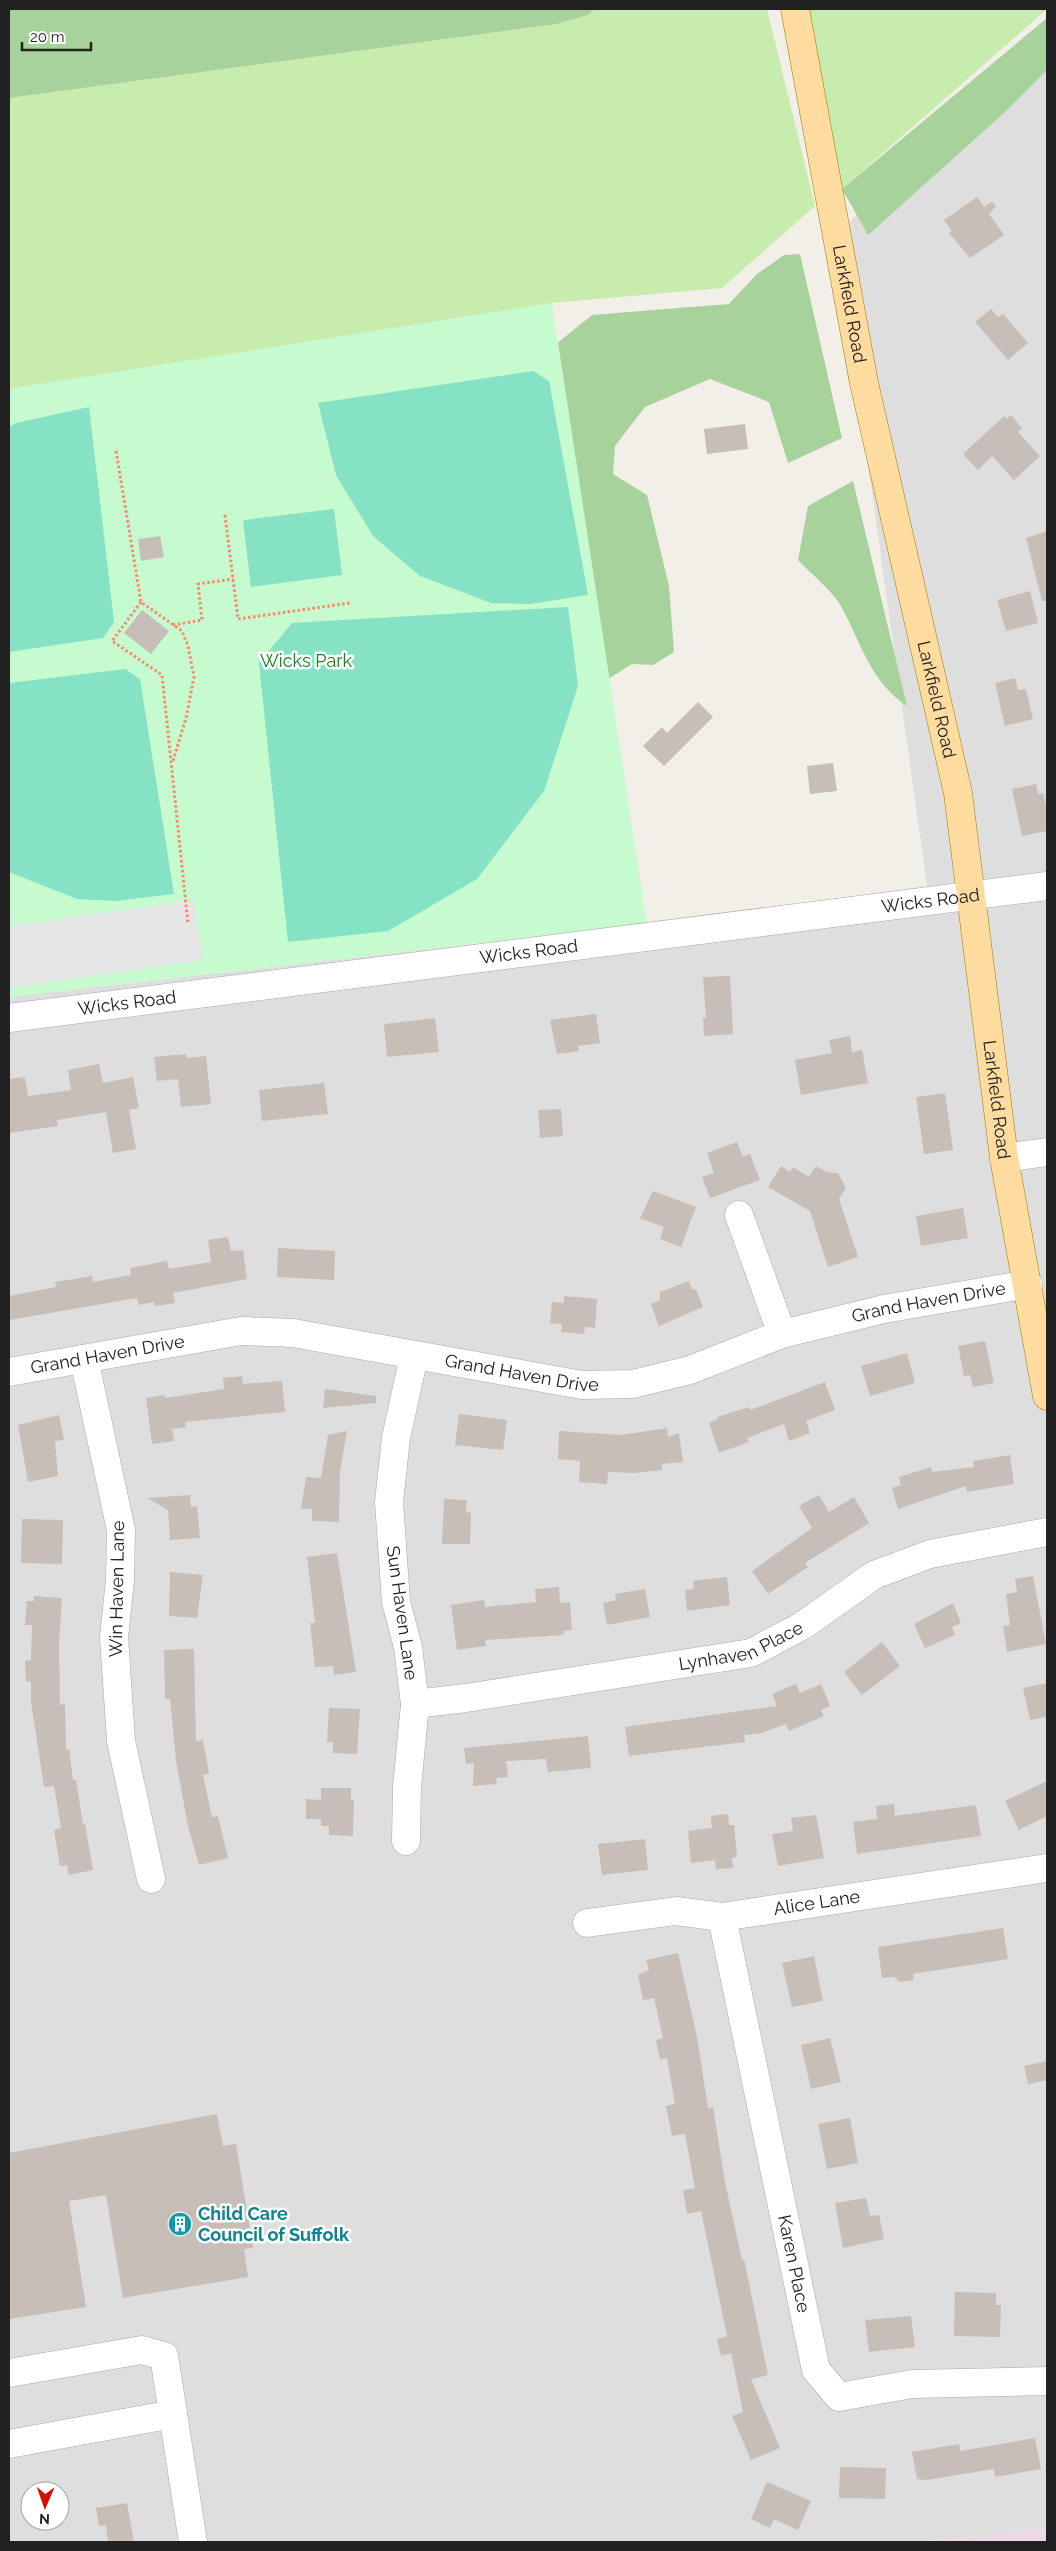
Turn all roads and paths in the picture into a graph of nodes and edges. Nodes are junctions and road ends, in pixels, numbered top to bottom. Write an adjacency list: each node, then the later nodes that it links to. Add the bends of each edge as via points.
1 (795, 9): 10 (main road, Larkfield Road, via 854,337 958,793)
2 (116, 451): 5 (path)
3 (224, 515): 4 (path)
4 (233, 580): 6 (path, via 238,619); 7 (path, via 198,584 202,620)
5 (141, 602): 7 (path); 8 (path, via 112,641 162,675)
6 (350, 603)
7 (173, 625): 8 (path, via 182,631 194,677)
8 (172, 764): 11 (path)
9 (1047, 886): 10 (street, Wicks Road)
10 (972, 896): 12 (street, Wicks Road); 14 (main road, Larkfield Road)
11 (188, 924)
12 (9, 1018)
13 (1047, 1152): 14 (street)
14 (1004, 1158): 16 (main road, Larkfield Road)
15 (739, 1214): 17 (street)
16 (1028, 1284): 17 (street, Grand Haven Drive, via 884,1309); 21 (main road, Larkfield Road)
17 (782, 1334): 18 (street, Grand Haven Drive, via 690,1370 633,1384 582,1385)
18 (414, 1356): 19 (street, Grand Haven Drive, via 293,1333 241,1332); 23 (street, Sun Haven Lane, via 396,1438 389,1502 396,1602 408,1647)
19 (84, 1359): 20 (street, Grand Haven Drive); 26 (street, Win Haven Lane, via 121,1530 114,1637 121,1741)
20 (9, 1372)
21 (1047, 1396)
22 (1047, 1532): 23 (street, Lynhaven Place, via 930,1554 874,1575 802,1626 751,1653)
23 (415, 1704): 24 (street, Sun Haven Lane, via 407,1787)
24 (406, 1841)
25 (1047, 1868): 27 (street, Alice Lane)
26 (151, 1879)
27 (722, 1917): 28 (street, Alice Lane, via 676,1911); 30 (street, Karen Place, via 816,2370 839,2397 912,2384)
28 (587, 1923)
29 (9, 2373): 31 (street, via 142,2350 164,2356)
30 (1047, 2380)
31 (173, 2414): 32 (street); 33 (street)
32 (9, 2444)
33 (193, 2542)

